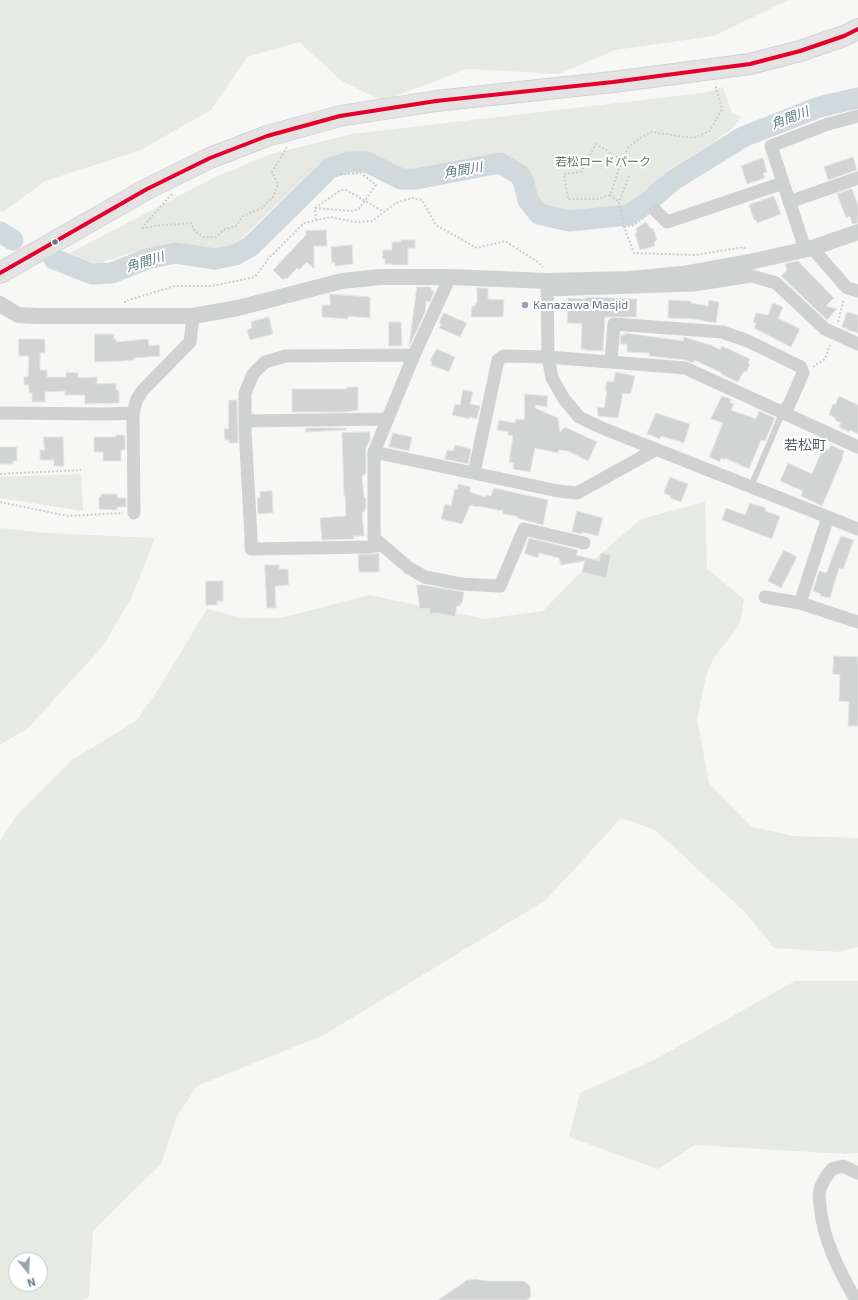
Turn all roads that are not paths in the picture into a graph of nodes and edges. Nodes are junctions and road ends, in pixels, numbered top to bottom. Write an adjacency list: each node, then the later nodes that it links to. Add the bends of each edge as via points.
1 (858, 29): 9 (main road, via 800,51 750,64 436,101 340,116 274,134 210,158 154,186)
2 (858, 116): 4 (street, via 828,124 771,146)
3 (858, 178): 5 (street)
4 (783, 183): 5 (street); 6 (street, via 667,222)
5 (789, 202): 8 (street)
6 (655, 210)
7 (858, 232): 8 (street)
8 (808, 248): 11 (street, via 682,274 630,279); 12 (street)
9 (0, 273)
10 (450, 277): 11 (street); 14 (street, via 342,280 238,308); 16 (street)
11 (547, 280): 15 (street, via 693,285 752,276 776,283 825,329); 17 (street)
12 (852, 290)
13 (0, 304): 14 (street, via 18,315)
14 (193, 316): 21 (street, via 190,342 142,391)
15 (858, 344)
16 (414, 355): 22 (street); 23 (street, via 286,356 266,362 253,374 245,393)
17 (548, 357): 18 (street); 25 (street, via 552,378 564,399 579,417); 27 (street, via 504,356 498,360)
18 (611, 362): 19 (street, via 685,368); 19 (street, via 614,324 722,332 748,341 801,367 803,373 789,405)
19 (782, 412): 24 (street); 28 (lane)
20 (0, 413): 21 (street)
21 (133, 413): 29 (street)
22 (388, 419): 23 (street); 26 (street)
23 (245, 421): 33 (street, via 251,548)
24 (858, 447)
25 (655, 450): 27 (street, via 577,493); 28 (street)
26 (374, 452): 27 (street); 33 (street, via 374,538)
27 (474, 474)
28 (751, 486): 30 (street)
29 (134, 513)
30 (828, 517): 31 (street); 35 (street)
31 (858, 529)
32 (584, 543): 33 (street, via 524,529 500,586 461,584 425,577 409,568)
33 (382, 545)
34 (765, 597): 35 (street)
35 (800, 603): 36 (street)
36 (858, 622)
37 (858, 1173): 38 (street, via 843,1166 832,1169 819,1191 822,1220 830,1247 838,1268)
38 (856, 1300)

